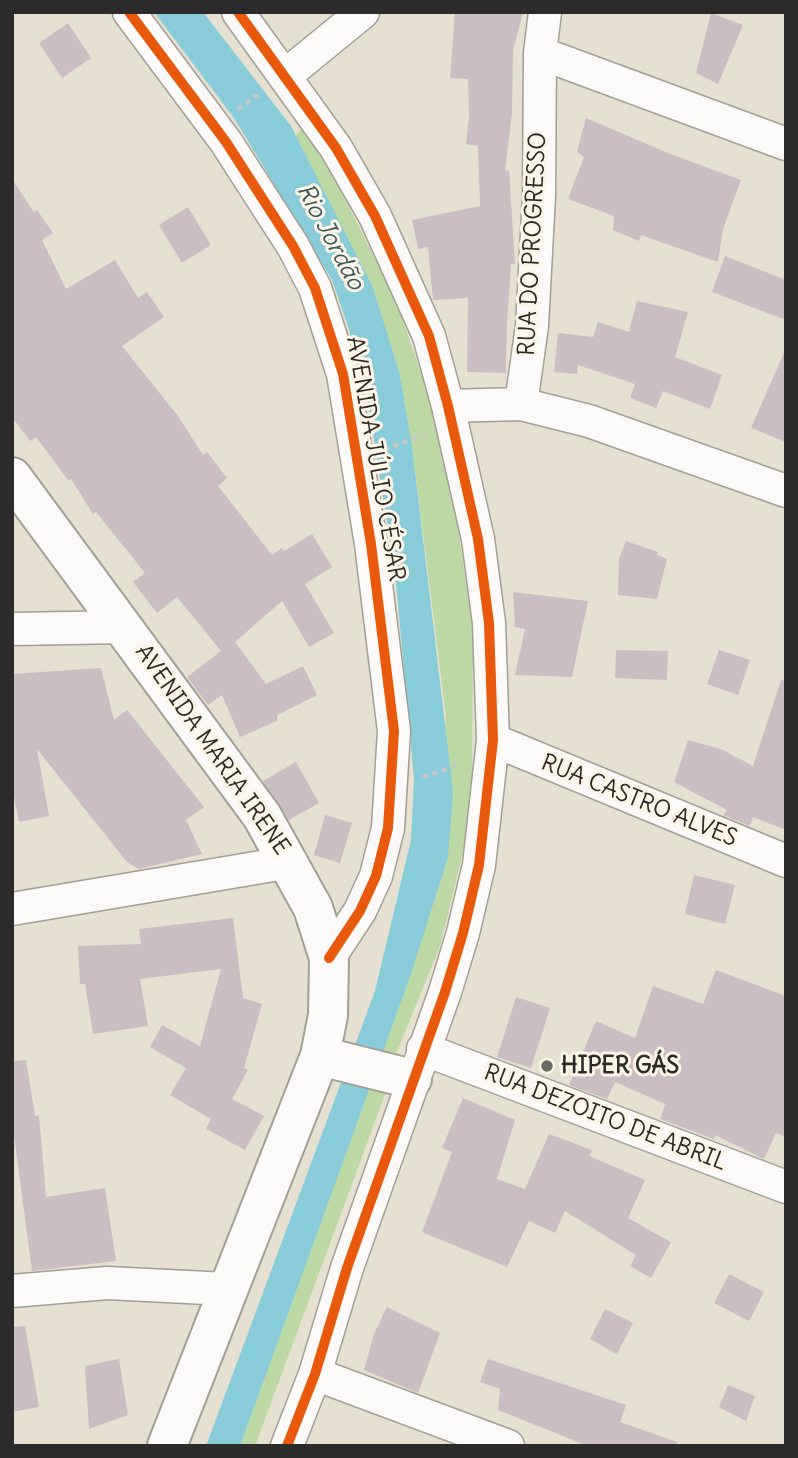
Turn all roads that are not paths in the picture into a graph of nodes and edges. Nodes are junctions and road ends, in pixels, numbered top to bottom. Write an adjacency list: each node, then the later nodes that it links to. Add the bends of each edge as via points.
1 (129, 12): 18 (street, AVENIDA JÚLIO CÉSAR, via 226,142 293,246 315,288 343,374 373,557 394,732 388,828 376,876 360,911)
2 (238, 12): 6 (street)
3 (363, 12): 6 (street)
4 (545, 12): 5 (street, RUA DO PROGRESSO)
5 (540, 53): 7 (street); 8 (street, RUA DO PROGRESSO, via 534,300)
6 (275, 83): 9 (street, via 336,148 375,216 429,337)
7 (786, 144)
8 (521, 404): 9 (street); 11 (street, via 589,421)
9 (442, 419): 14 (street, via 478,539 489,623)
10 (12, 477): 12 (main road, AVENIDA MARIA IRENE)
11 (786, 491)
12 (126, 627): 13 (street); 16 (main road, AVENIDA MARIA IRENE)
13 (12, 629)
14 (482, 751): 15 (street, RUA CASTRO ALVES); 20 (street, via 479,865 463,933)
15 (786, 861)
16 (291, 863): 17 (street); 18 (main road, AVENIDA MARIA IRENE, via 313,908)
17 (12, 909)
18 (328, 958): 19 (main road, AVENIDA MARIA IRENE)
19 (327, 1057): 20 (main road); 22 (main road, AVENIDA MARIA IRENE)
20 (412, 1068): 21 (street, RUA DEZOITO DE ABRIL); 24 (street)
21 (786, 1187)
22 (227, 1289): 23 (street, via 107,1283); 25 (main road, AVENIDA MARIA IRENE)
23 (12, 1291)
24 (315, 1374): 26 (street); 27 (street)
25 (167, 1446)
26 (288, 1446)
27 (508, 1446)

